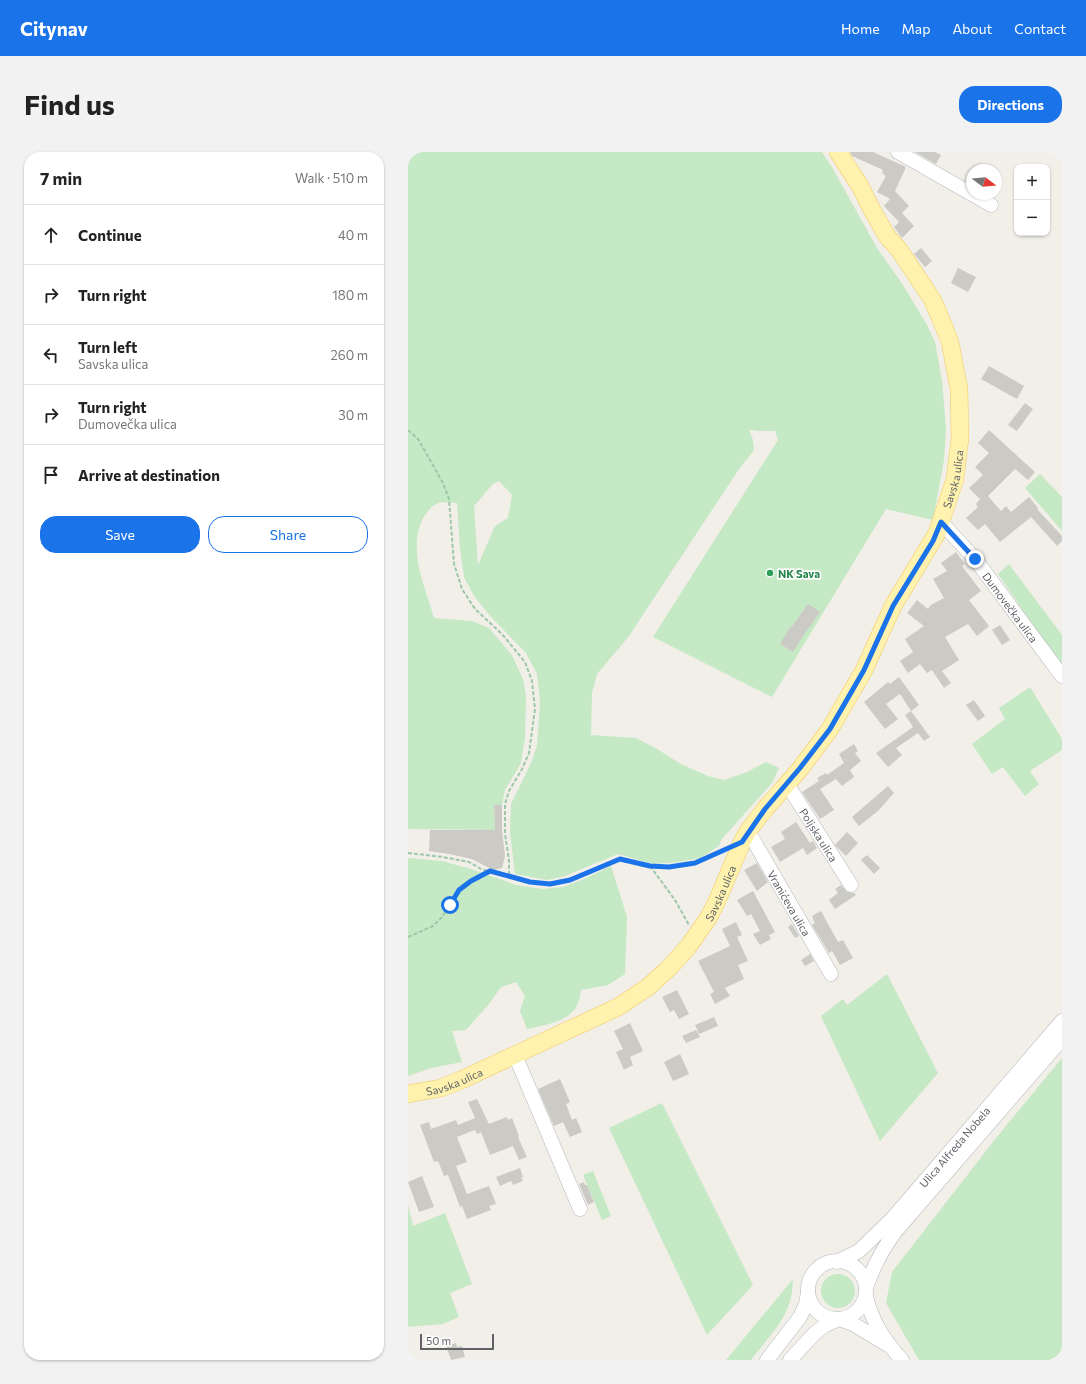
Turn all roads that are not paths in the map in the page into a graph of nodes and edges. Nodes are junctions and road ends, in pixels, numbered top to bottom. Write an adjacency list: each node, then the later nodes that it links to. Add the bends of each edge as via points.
1 (838, 152): 4 (main road, Savska ulica, via 887,236 932,299 950,342 959,389 960,438 955,480)
2 (898, 152): 3 (street)
3 (990, 205)
4 (941, 522): 5 (street, Dumovečka ulica, via 975,559); 6 (main road, Savska ulica, via 933,541 893,606 848,699 815,750)
5 (1062, 676)
6 (787, 784): 7 (main road, Savska ulica); 8 (street, Poljska ulica)
7 (745, 836): 9 (street, Vranićeva ulica); 12 (main road, Savska ulica, via 709,917 696,936 656,981 612,1010)
8 (851, 885)
9 (831, 974)
10 (1062, 1021): 15 (street, Ulica Alfreda Nobela, via 892,1219 859,1251)
11 (1062, 1039): 17 (street, Ulica Alfreda Nobela, via 895,1232 872,1270)
12 (515, 1055): 13 (main road, Savska ulica, via 441,1088); 14 (street)
13 (408, 1094)
14 (580, 1209)
15 (837, 1262): 16 (street, via 822,1266 816,1271); 17 (street, via 850,1265 860,1272)
16 (809, 1285): 18 (street, via 811,1302 816,1310 830,1318); 20 (street, via 806,1304 800,1317)
17 (866, 1292): 18 (street, via 862,1305 856,1312); 19 (street, via 874,1322)
18 (839, 1319): 19 (street, via 853,1324); 21 (street, via 814,1334)
19 (888, 1345): 22 (street)
20 (767, 1360)
21 (790, 1360)
22 (902, 1360)

